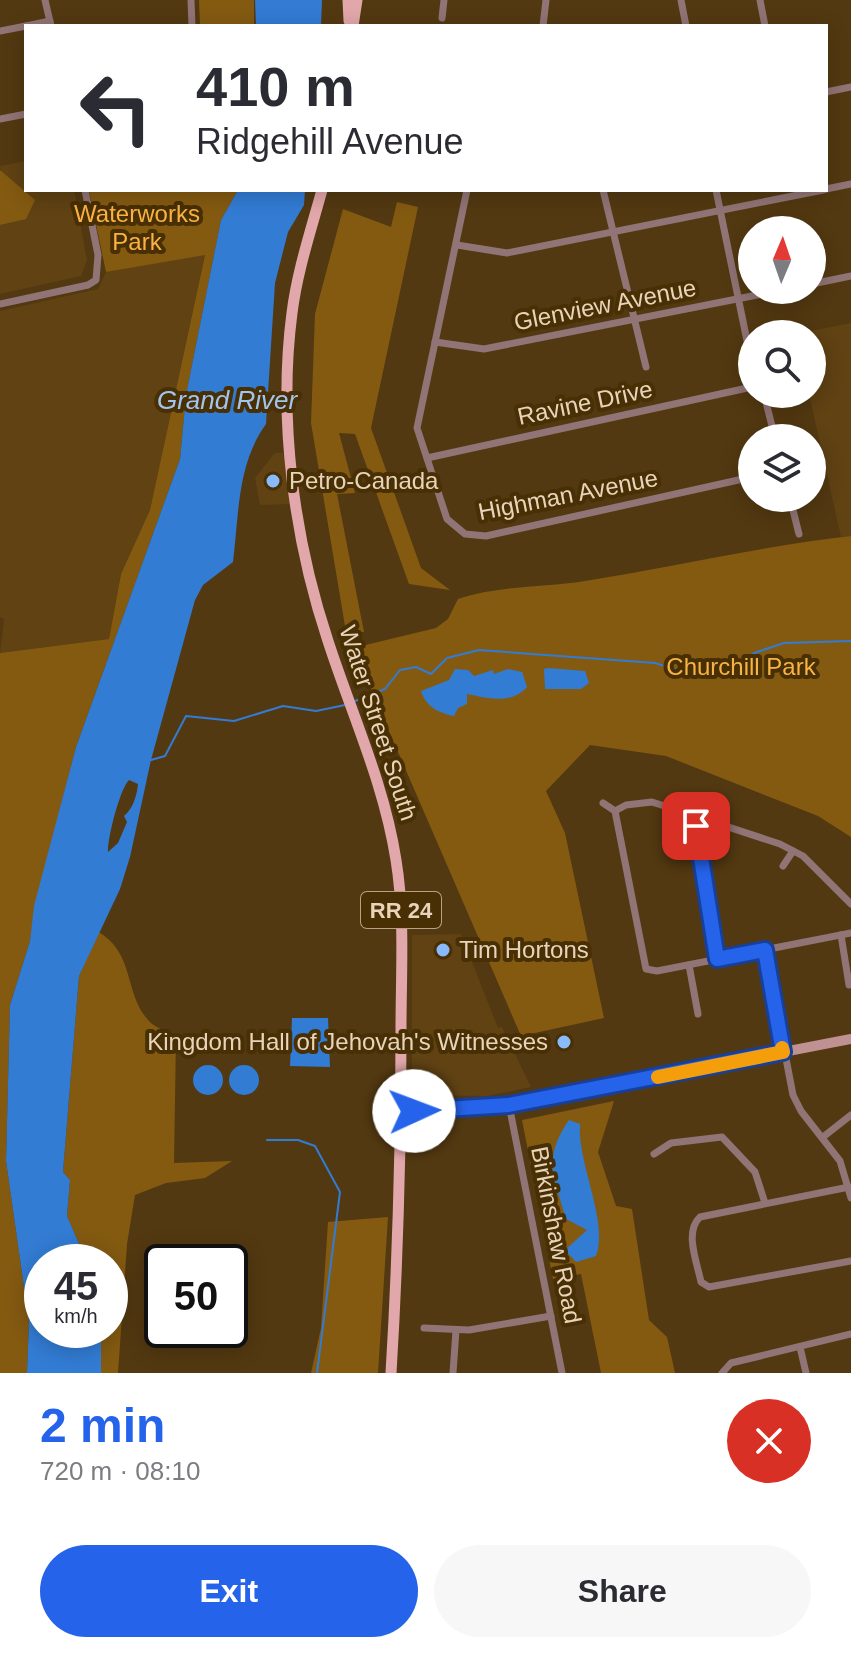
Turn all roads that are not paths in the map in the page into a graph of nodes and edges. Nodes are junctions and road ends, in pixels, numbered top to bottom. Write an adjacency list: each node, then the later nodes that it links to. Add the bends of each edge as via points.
1 (45, 0): 10 (street)
2 (191, 0): 11 (street)
3 (348, 0): 12 (main road)
4 (357, 0): 13 (main road)
5 (444, 0): 9 (street)
6 (546, 0): 14 (street)
7 (681, 0): 15 (street)
8 (760, 0): 16 (street)
9 (442, 18)
10 (50, 24)
11 (192, 24)
12 (351, 24)
13 (351, 24)
14 (543, 24)
15 (686, 24)
16 (765, 24)
17 (24, 26): 18 (street)
18 (0, 31)
19 (851, 87): 20 (street)
20 (828, 92)
21 (24, 114): 22 (street)
22 (0, 119)
23 (851, 184): 24 (street)
24 (828, 189)
25 (85, 192): 37 (street, via 97,277 88,285)
26 (322, 192): 63 (main road, Water Street South / RR 24, via 292,310 288,422 301,534 327,641 382,794 397,865)
27 (467, 192): 33 (street, Highman Avenue)
28 (603, 192): 32 (street)
29 (716, 192): 31 (street)
30 (814, 192): 31 (street)
31 (720, 211): 32 (street); 36 (street)
32 (613, 232): 33 (street, via 507,253); 38 (street)
33 (457, 245): 40 (street, Highman Avenue)
34 (851, 276): 35 (street)
35 (826, 281)
36 (736, 299): 38 (street, Glenview Avenue); 39 (street)
37 (0, 304)
38 (634, 319): 40 (street, Glenview Avenue, via 484,349); 41 (street)
39 (741, 320)
40 (435, 342): 43 (street, Highman Avenue, via 417,424)
41 (646, 367)
42 (738, 390): 43 (street, Ravine Drive)
43 (427, 458): 44 (street, Highman Avenue, via 447,519 462,532 478,536)
44 (738, 480)
45 (794, 512): 46 (street)
46 (799, 534)
47 (603, 803): 48 (street)
48 (615, 811): 49 (street, via 652,802); 57 (street, via 646,969)
49 (699, 818): 50 (street); 56 (street, via 695,833)
50 (793, 851): 51 (street); 52 (street)
51 (783, 866)
52 (851, 904)
53 (851, 933): 54 (street)
54 (841, 935): 55 (street); 58 (street)
55 (765, 950): 56 (street); 61 (street)
56 (717, 959): 57 (street)
57 (689, 965): 59 (street)
58 (849, 985)
59 (698, 1014)
60 (851, 1039): 61 (main road)
61 (783, 1052): 62 (main road); 65 (street, via 795,1101)
62 (509, 1105): 63 (main road); 71 (street, Birkinshaw Road)
63 (400, 1111): 76 (main road, Water Street South / RR 24)
64 (851, 1115): 65 (street)
65 (823, 1137): 67 (street, via 840,1161)
66 (654, 1154): 69 (street, via 671,1143 722,1137 755,1172)
67 (849, 1187): 68 (street); 69 (street)
68 (851, 1198)
69 (765, 1203): 70 (street, via 693,1223 701,1282 709,1287)
70 (851, 1261)
71 (551, 1316): 73 (street); 78 (street, Birkinshaw Road)
72 (424, 1328): 73 (street)
73 (456, 1330): 77 (street)
74 (851, 1334): 75 (street)
75 (800, 1347): 79 (street, via 731,1363); 80 (street)
76 (391, 1373)
77 (453, 1373)
78 (562, 1373)
79 (722, 1373)
80 (806, 1373)

